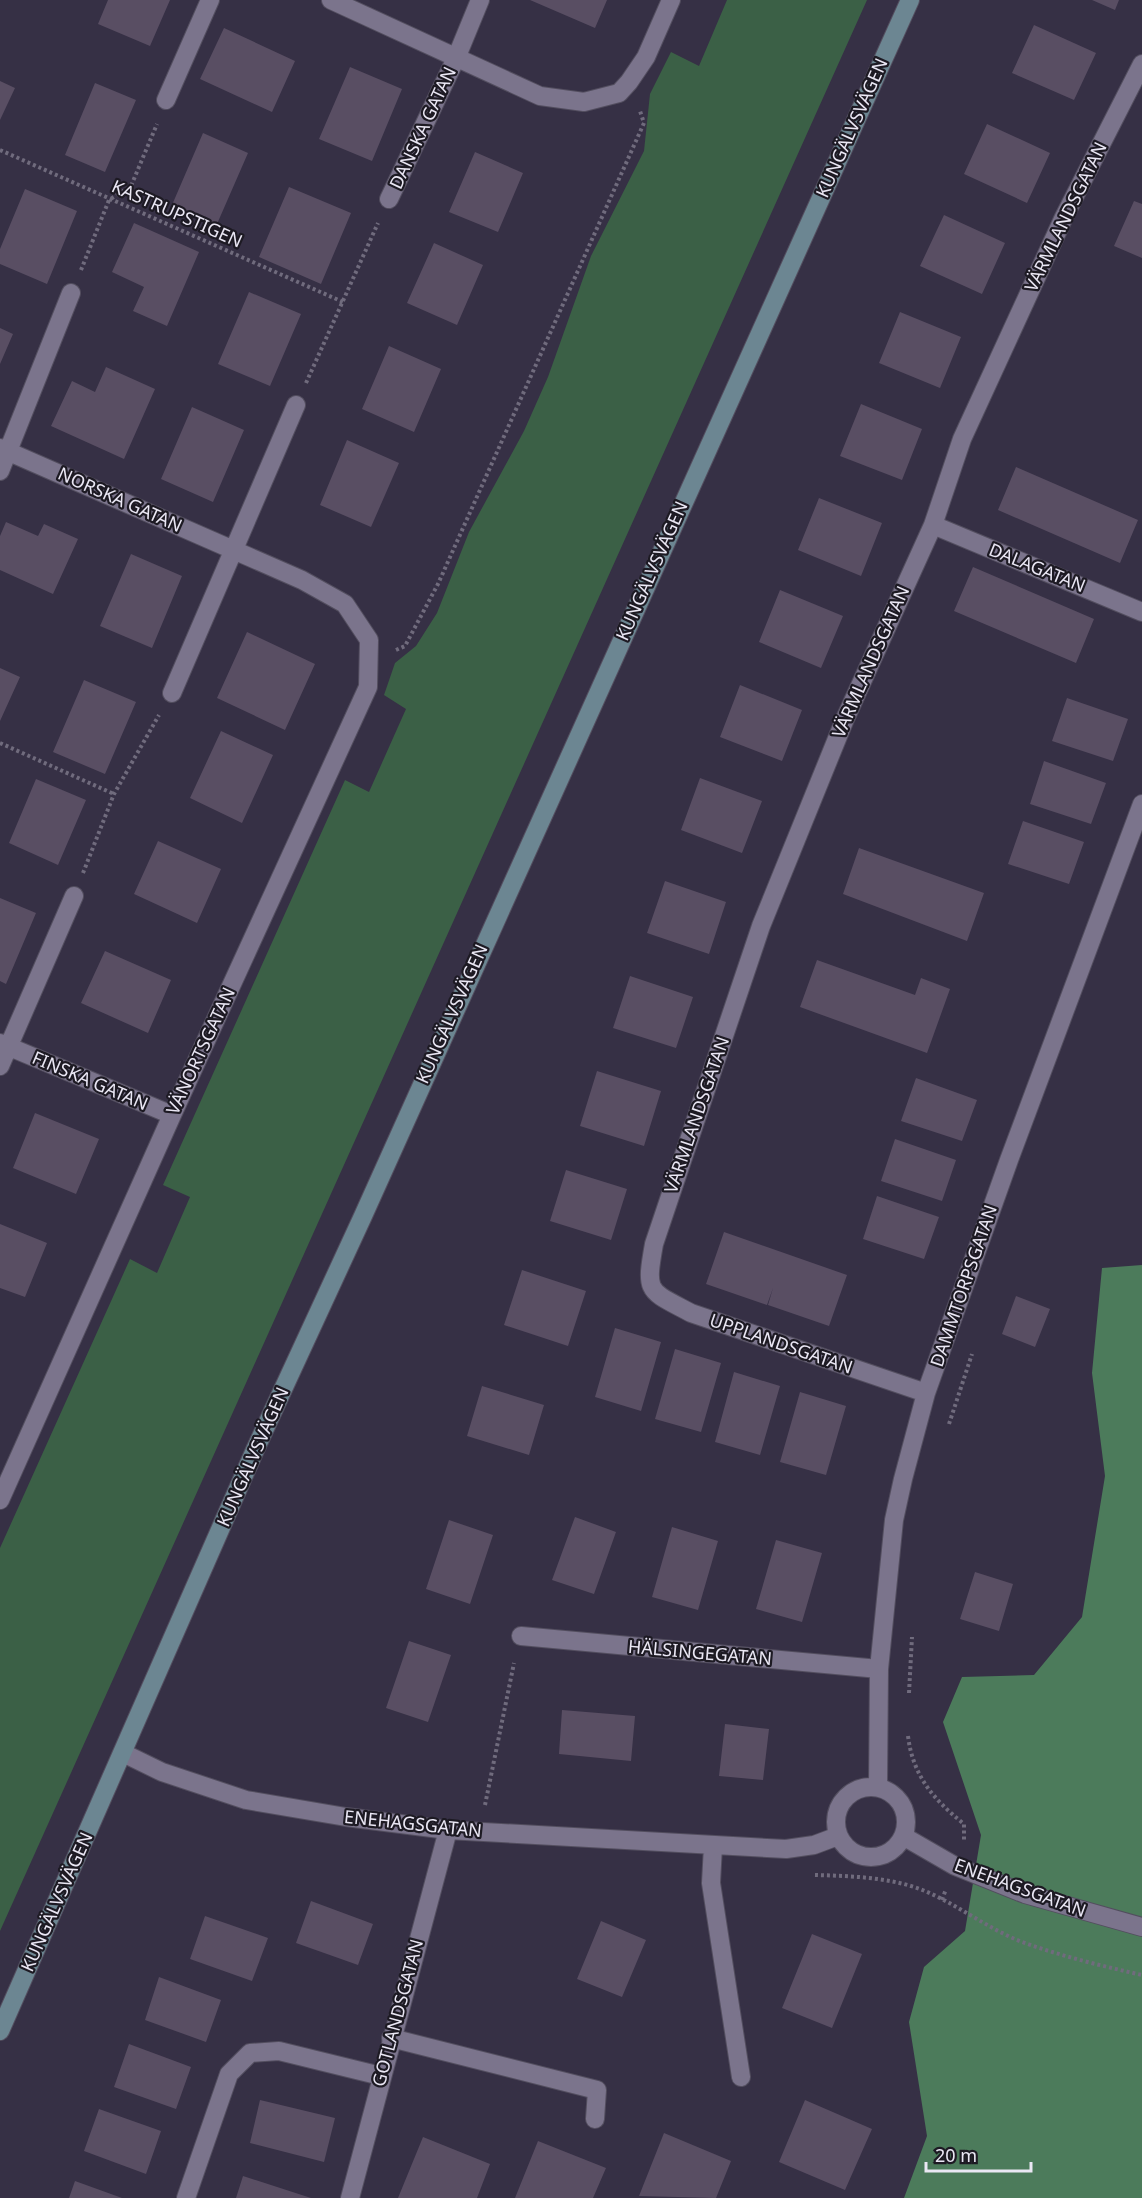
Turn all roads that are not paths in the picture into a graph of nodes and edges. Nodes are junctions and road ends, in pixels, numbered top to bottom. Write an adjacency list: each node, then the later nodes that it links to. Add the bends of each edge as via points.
1 (210, 0): 8 (street)
2 (331, 0): 6 (street, DANSKA GATAN)
3 (480, 0): 6 (street, DANSKA GATAN)
4 (671, 0): 6 (street, DANSKA GATAN, via 646,57 619,93 584,102 540,96)
5 (910, 0): 29 (main road, KUNGÄLVSVÄGEN, via 255,1450)
6 (457, 56): 9 (street, DANSKA GATAN)
7 (1142, 64): 14 (street, VÄRMLANDSGATAN, via 1064,217 962,439)
8 (166, 100)
9 (388, 199)
10 (71, 293): 12 (street)
11 (296, 405): 15 (street)
12 (4, 450): 13 (street); 15 (street, NORSKA GATAN)
13 (0, 471)
14 (933, 525): 17 (street, DALAGATAN); 24 (street, VÄRMLANDSGATAN, via 845,719 761,927 657,1234)
15 (232, 549): 16 (street, NORSKA GATAN); 18 (street)
16 (345, 604): 23 (street, VÄNORTSGATAN, via 369,640 368,687)
17 (1142, 612)
18 (172, 693)
19 (1142, 804): 25 (street, DAMMTORPSGATAN, via 1067,999)
20 (74, 896): 21 (street, FINSKA GATAN)
21 (4, 1044): 22 (street, FINSKA GATAN); 23 (street, FINSKA GATAN)
22 (0, 1066)
23 (172, 1115): 26 (street, VÄNORTSGATAN)
24 (648, 1278): 25 (street, UPPLANDSGATAN, via 656,1295 691,1313)
25 (927, 1393): 28 (street, DAMMTORPSGATAN, via 894,1520)
26 (0, 1500)
27 (521, 1636): 28 (street, HÄLSINGEGATAN)
28 (879, 1669): 30 (street, DAMMTORPSGATAN)
29 (123, 1753): 31 (street, ENEHAGSGATAN, via 162,1772 246,1800); 36 (main road, KUNGÄLVSVÄGEN)
30 (878, 1788): 32 (street, via 857,1790 841,1803 835,1822); 33 (street, via 900,1803 905,1816)
31 (448, 1830): 34 (street, ENEHAGSGATAN); 37 (street, GOTLANDSGATAN)
32 (838, 1836): 33 (street, via 851,1852 870,1858 890,1852); 34 (street, ENEHAGSGATAN, via 786,1849)
33 (903, 1836): 35 (street, ENEHAGSGATAN, via 955,1866 1025,1894)
34 (713, 1846): 39 (street, via 711,1883)
35 (1142, 1927)
36 (0, 2031)
37 (391, 2038): 38 (street, GOTLANDSGATAN); 40 (street, via 597,2090)
38 (381, 2076): 41 (street, via 279,2051 250,2053 229,2074); 42 (street, GOTLANDSGATAN)
39 (741, 2077)
40 (595, 2119)
41 (186, 2198)
42 (350, 2198)

